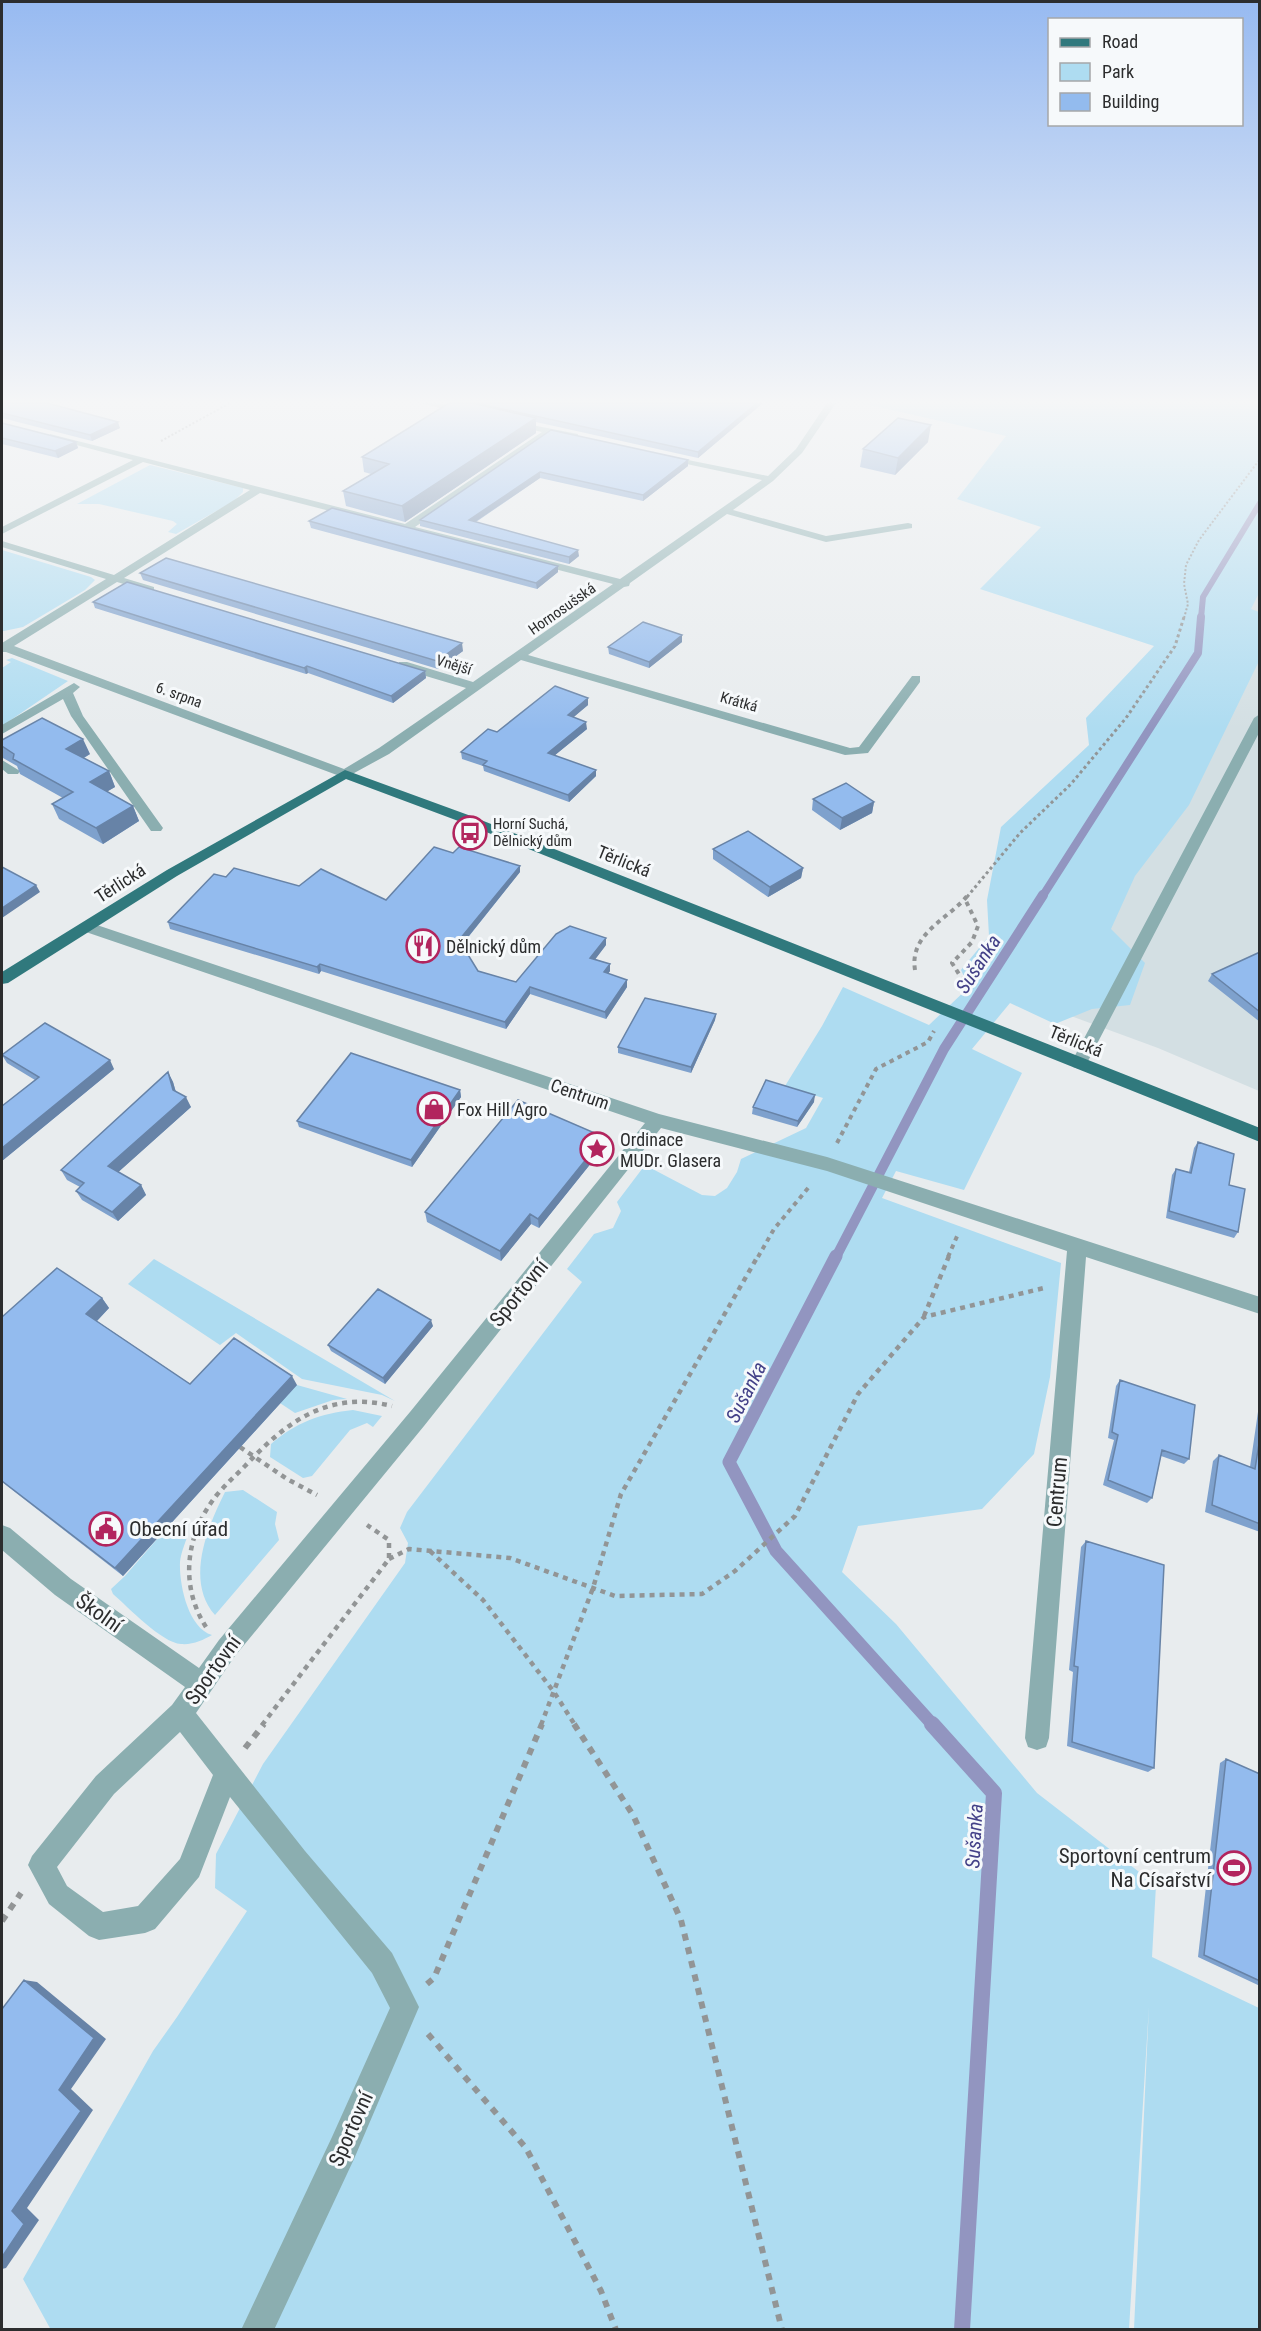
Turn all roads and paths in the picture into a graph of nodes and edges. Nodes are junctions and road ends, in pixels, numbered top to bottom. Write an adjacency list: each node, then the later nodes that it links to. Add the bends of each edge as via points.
1 (39, 512): 10 (street)
2 (221, 512): 12 (street)
3 (348, 512): 9 (street)
4 (430, 512): 9 (street)
5 (725, 512): 13 (street, Hornosušská)
6 (729, 512): 8 (street, via 825,539)
7 (1222, 512): 28 (path, via 1199,540 1186,565 1188,603 1174,646 1126,718 965,899 922,936 914,964)
8 (908, 526)
9 (408, 527): 13 (street)
10 (2, 531)
11 (2, 544): 12 (street)
12 (112, 578): 14 (street); 15 (street)
13 (625, 584): 16 (street, Hornosušská)
14 (157, 591)
15 (3, 647): 18 (street, 6. srpna)
16 (520, 656): 19 (street, Krátká, via 850,752 863,750); 20 (street, Hornosušská)
17 (393, 662): 20 (street, Vnější)
18 (89, 678): 21 (street); 24 (street, 6. srpna)
19 (916, 679)
20 (476, 687): 24 (street, Hornosušská)
21 (66, 692): 23 (street); 25 (street, via 77,716)
22 (1260, 718): 29 (street)
23 (2, 730)
24 (345, 774): 26 (main road, Těrlická, via 172,873); 28 (main road, Těrlická)
25 (156, 828)
26 (88, 927): 27 (main road, Těrlická); 31 (street, Centrum)
27 (2, 979)
28 (920, 1000): 29 (main road, Těrlická)
29 (1079, 1063): 32 (main road, Těrlická)
30 (876, 1069): 33 (path)
31 (657, 1120): 33 (street, Centrum); 39 (street, Sportovní)
32 (1260, 1135)
33 (827, 1164): 34 (street, Centrum); 47 (path, via 774,1229 621,1494)
34 (968, 1211): 35 (street, Centrum); 38 (path)
35 (1077, 1246): 36 (street, Centrum); 37 (street, Centrum)
36 (1074, 1281): 38 (path); 52 (street, Centrum)
37 (1260, 1306)
38 (924, 1317): 47 (path, via 858,1394 795,1516 735,1571 702,1594 615,1596)
39 (417, 1419): 41 (path, via 372,1401 322,1408 301,1416); 43 (street, Sportovní)
40 (240, 1447): 41 (path)
41 (254, 1455): 42 (path); 48 (path, via 215,1497 189,1556 192,1605 200,1620)
42 (287, 1479)
43 (344, 1509): 46 (path, via 389,1540); 48 (street, Sportovní)
44 (2, 1536): 49 (street, Školní, via 63,1587)
45 (430, 1551): 46 (path, via 409,1549); 47 (path, via 510,1558); 50 (path, via 483,1600)
46 (389, 1559): 53 (path)
47 (593, 1588): 50 (path)
48 (227, 1648): 49 (street, Sportovní)
49 (201, 1684): 51 (street, Sportovní)
50 (554, 1692): 54 (path, via 434,1978); 57 (path, via 633,1815 681,1920)
51 (181, 1714): 53 (street, Sportovní); 53 (street, via 105,1785 41,1865 58,1895 99,1926 145,1919 190,1868)
52 (1037, 1738)
53 (227, 1772): 54 (street, Sportovní, via 382,1963)
54 (405, 2007): 55 (street, Sportovní); 56 (path, via 526,2148 601,2291)
55 (257, 2330)
56 (616, 2330)
57 (782, 2330)

